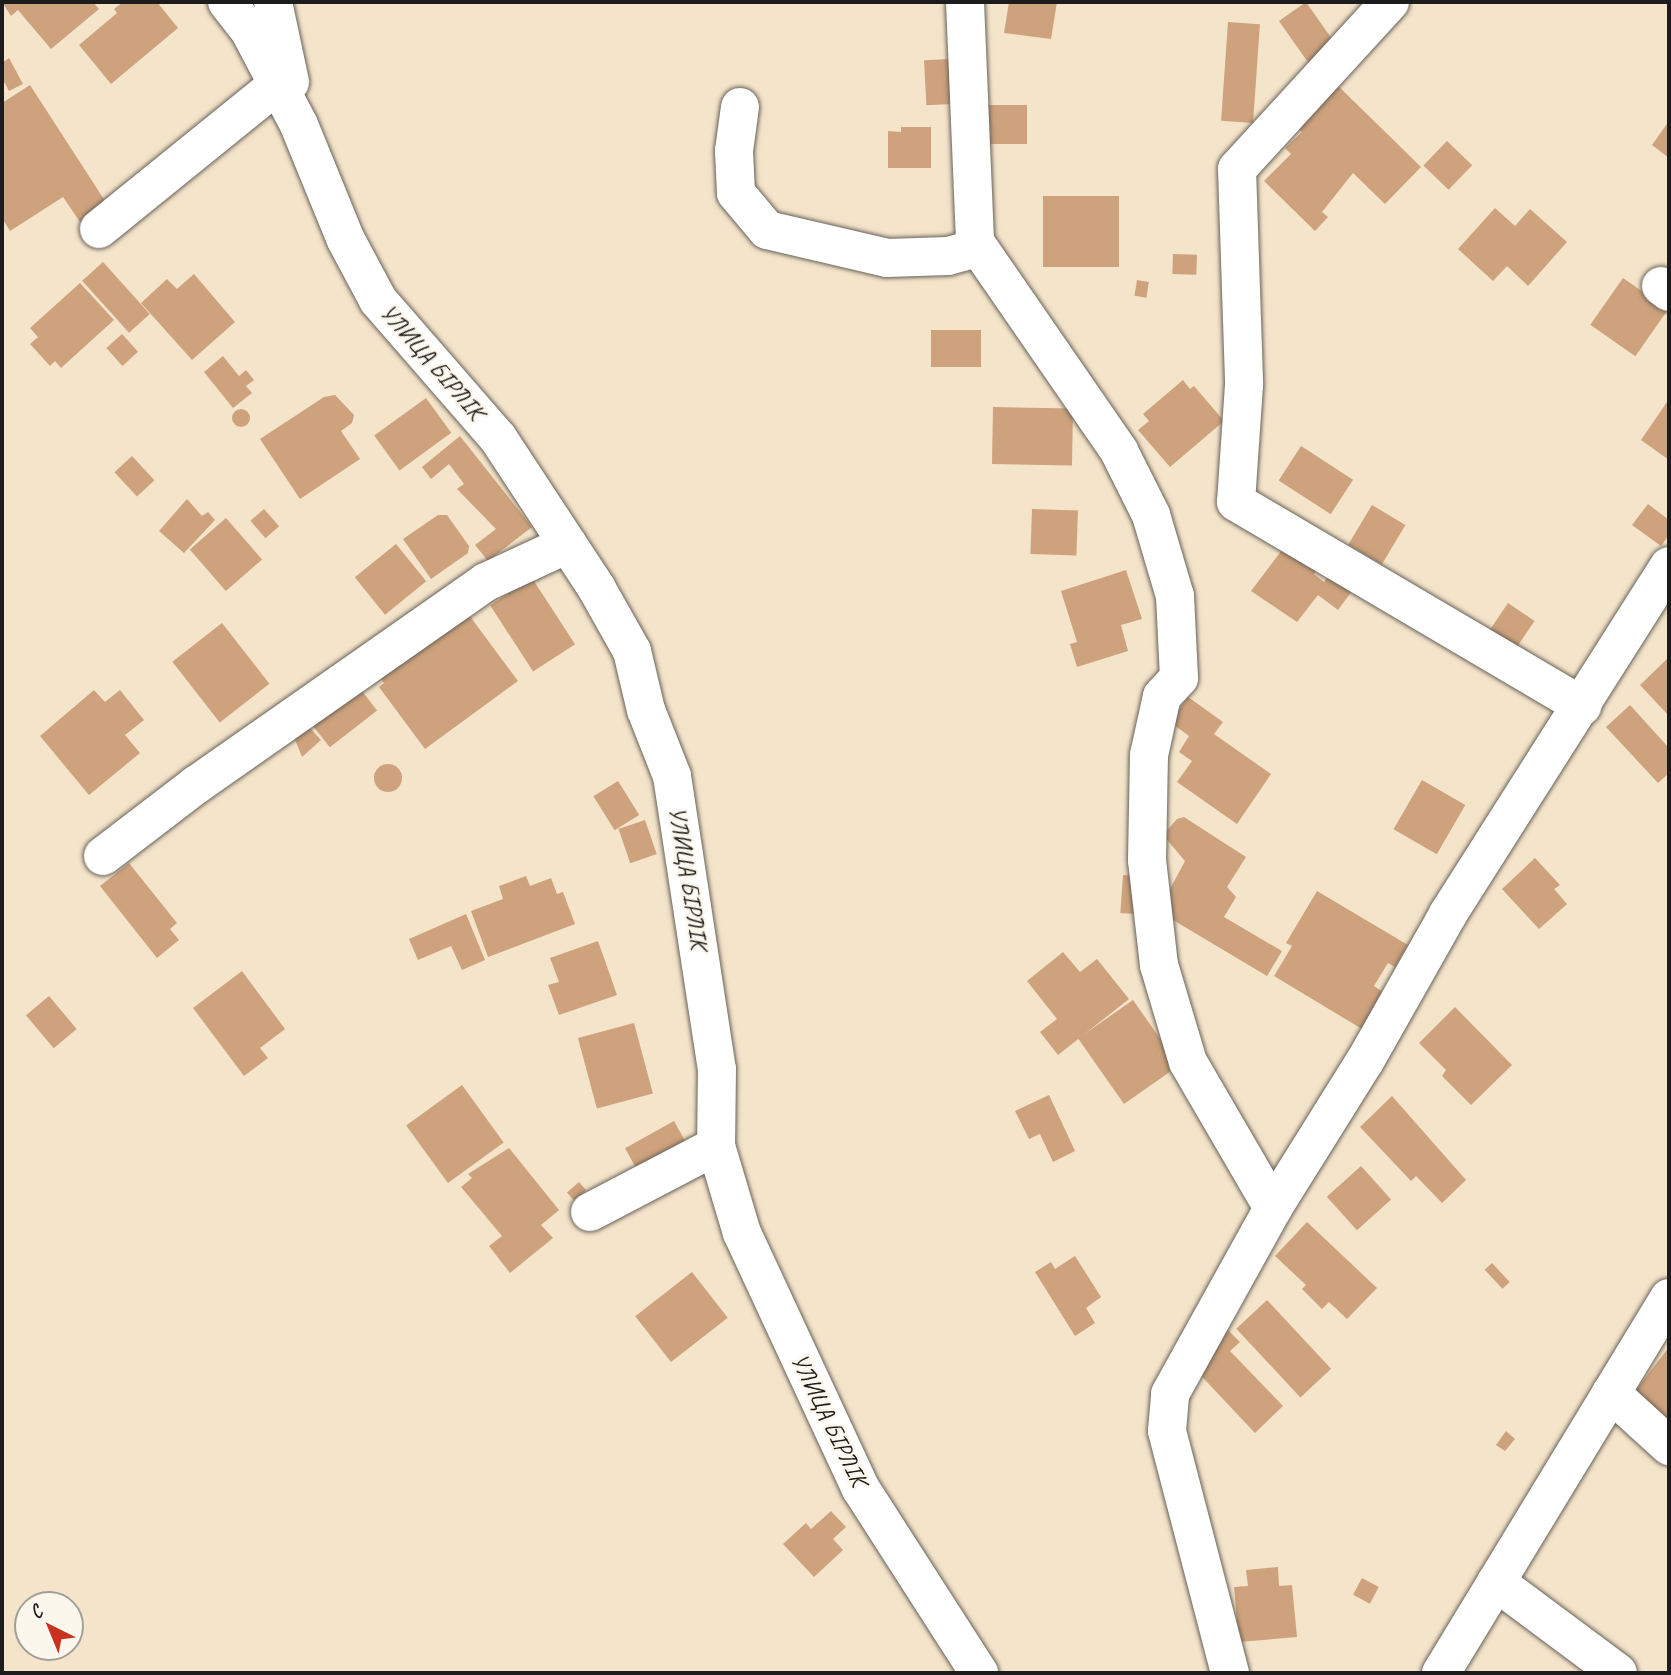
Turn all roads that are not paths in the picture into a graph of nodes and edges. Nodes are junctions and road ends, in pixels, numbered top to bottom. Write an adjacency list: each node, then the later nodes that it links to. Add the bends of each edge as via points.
1 (227, 2): 5 (street, via 249,30)
2 (273, 2): 7 (street)
3 (965, 2): 9 (street, via 968,158)
4 (1390, 2): 12 (street, via 1237,169 1244,385 1236,502)
5 (277, 85): 7 (street); 8 (street)
6 (740, 107): 9 (street, via 734,151 737,192 766,230 887,258 948,256)
7 (299, 125): 10 (street, УЛИЦА БІРЛІК, via 346,240 378,300 498,438)
8 (99, 229)
9 (978, 248): 15 (street, via 1119,451 1151,515 1175,596 1180,678 1162,696 1149,754 1147,860 1159,965 1188,1062)
10 (568, 544): 13 (street, via 486,582 196,785); 14 (street, УЛИЦА БІРЛІК, via 632,651 646,710 672,776 717,1069)
11 (1669, 566): 12 (street)
12 (1582, 706): 15 (street, via 1525,786 1365,1061)
13 (103, 856)
14 (716, 1146): 16 (street); 21 (street, УЛИЦА БІРЛІК, via 742,1233 861,1489)
15 (1273, 1208): 22 (street, via 1170,1394 1167,1431)
16 (590, 1212)
17 (1669, 1298): 18 (street)
18 (1611, 1393): 19 (street); 20 (street)
19 (1669, 1446)
20 (1496, 1582): 23 (street); 24 (street)
21 (979, 1673)
22 (1230, 1673)
23 (1441, 1673)
24 (1618, 1673)

